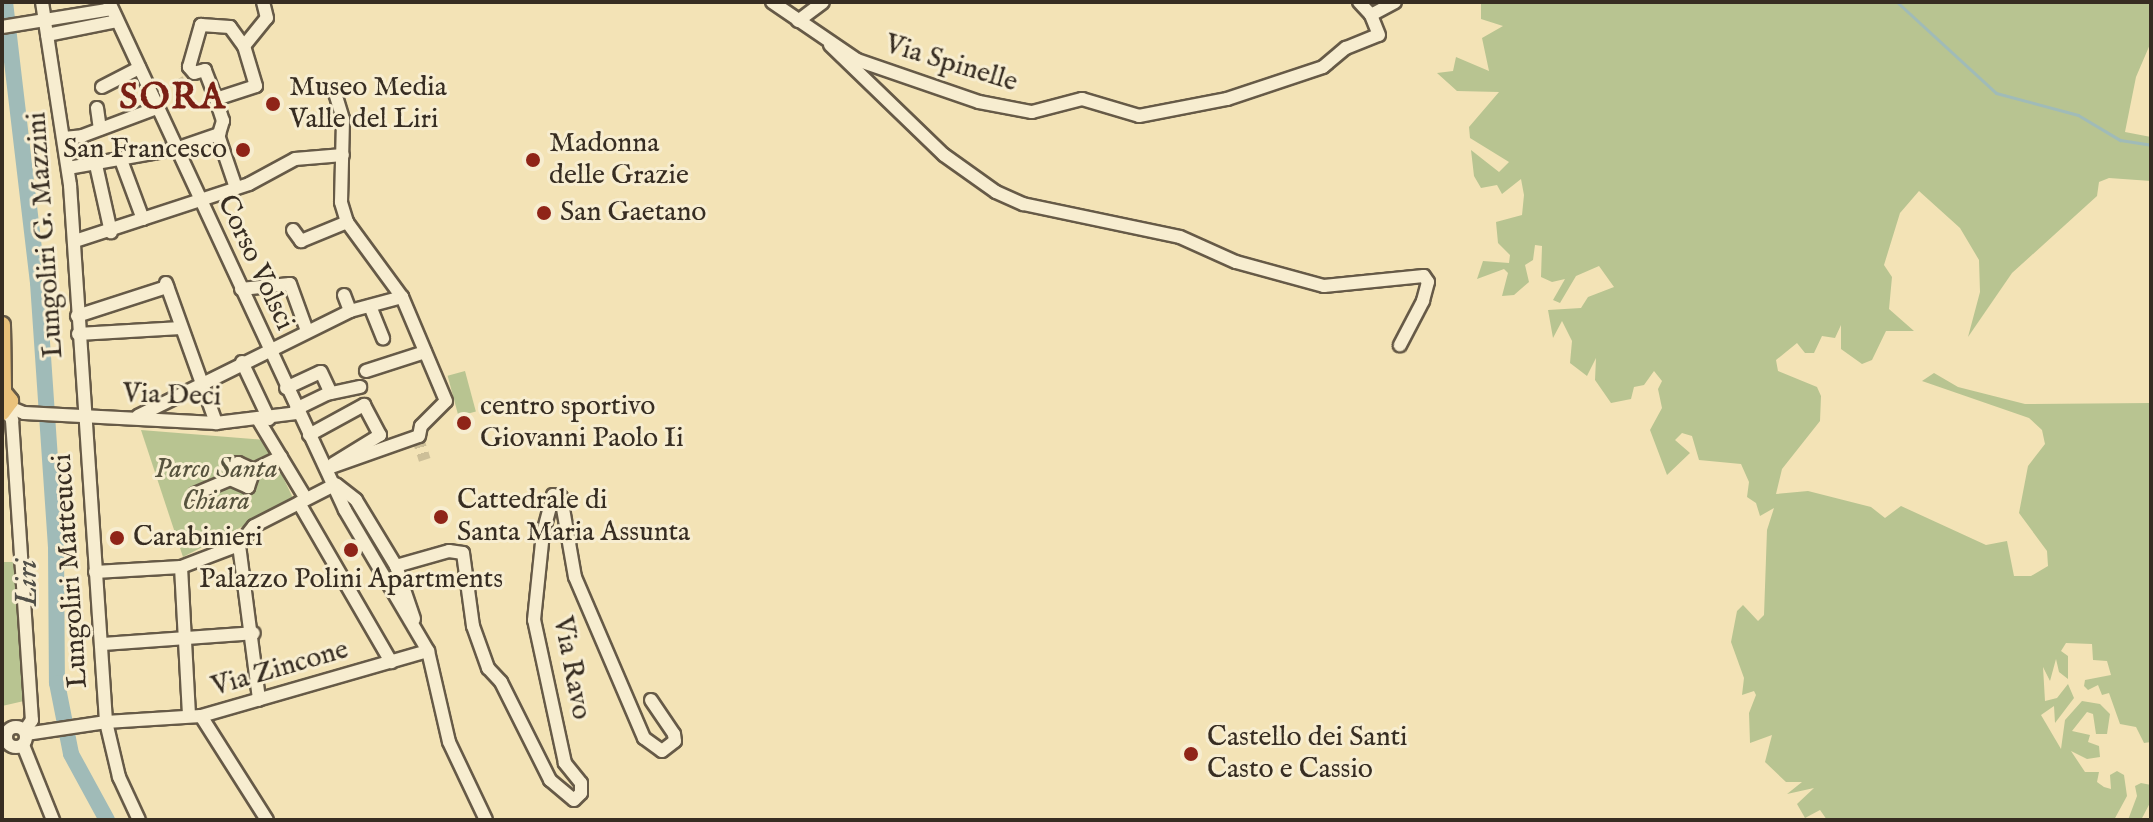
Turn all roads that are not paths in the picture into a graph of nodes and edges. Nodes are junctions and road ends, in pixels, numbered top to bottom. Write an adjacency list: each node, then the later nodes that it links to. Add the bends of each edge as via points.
1 (42, 2): 11 (street, Lungoliri G. Mazzini)
2 (263, 2): 13 (street, via 267,18)
3 (772, 2): 9 (street, Via Spinelle)
4 (823, 2): 9 (street)
5 (1359, 2): 8 (street)
6 (1395, 2): 8 (street)
7 (112, 11): 11 (street); 14 (street, Corso Volsci)
8 (1371, 15): 12 (street, Via Spinelle, via 1379,35 1346,48 1323,67 1227,99 1150,116 1082,99 1043,112 998,107 857,60)
9 (798, 21): 12 (street, Via Spinelle)
10 (2, 27): 11 (street)
11 (42, 27): 22 (street, Lungoliri G. Mazzini)
12 (830, 45): 46 (street, via 944,155 996,192 1023,204 1180,237 1236,262 1324,286 1424,276 1428,282 1423,301)
13 (244, 46): 17 (street, via 256,86); 17 (street, via 230,27 201,25 190,77 205,70)
14 (139, 68): 15 (street); 19 (street, Corso Volsci)
15 (102, 87)
16 (335, 92): 24 (street)
17 (216, 99): 21 (street, via 223,121)
18 (97, 108): 20 (street)
19 (157, 108): 20 (street); 23 (street, Corso Volsci)
20 (100, 129): 22 (street)
21 (218, 135): 23 (street); 28 (street)
22 (64, 138): 27 (street, Lungoliri G. Mazzini)
23 (176, 149): 25 (street); 29 (street, Corso Volsci)
24 (343, 155): 28 (street, via 295,159); 31 (street, via 341,202)
25 (121, 160): 26 (street); 30 (street)
26 (96, 165): 27 (street); 33 (street)
27 (68, 168): 34 (street, Lungoliri G. Mazzini)
28 (236, 188): 29 (street)
29 (199, 198): 30 (street); 35 (street, Corso Volsci)
30 (143, 219): 33 (street)
31 (347, 222): 32 (street, via 301,241); 37 (street)
32 (293, 230)
33 (111, 232): 34 (street)
34 (75, 241): 40 (street, Lungoliri G. Mazzini)
35 (241, 289): 43 (street, via 290,284); 47 (street, Corso Volsci)
36 (344, 295): 39 (street)
37 (402, 297): 38 (street); 48 (street)
38 (370, 306): 39 (street); 45 (street)
39 (350, 311): 43 (street)
40 (77, 316): 42 (street, via 166,285); 44 (street, Lungoliri G. Mazzini)
41 (2, 325): 55 (main road)
42 (181, 328): 44 (street); 51 (street)
43 (307, 331): 47 (street)
44 (78, 334): 58 (street, Lungoliri G. Mazzini)
45 (383, 338)
46 (1400, 345)
47 (268, 348): 49 (street); 53 (street, Corso Volsci)
48 (425, 352): 50 (street); 63 (street, via 446,401 421,426 419,436)
49 (242, 362): 51 (street); 59 (street)
50 (366, 371)
51 (202, 383): 57 (street); 60 (street)
52 (360, 387): 54 (street, Via Deci)
53 (286, 388): 54 (street, via 321,372); 56 (street, Corso Volsci)
54 (331, 393): 56 (street, Via Deci)
55 (8, 404): 58 (street, Via Deci); 65 (street)
56 (297, 411): 59 (street, Via Deci); 61 (street, Corso Volsci)
57 (138, 416): 58 (street, Via Deci); 60 (street, Via Deci)
58 (79, 417): 73 (street, Lungoliri Matteucci)
59 (264, 420): 60 (street, Via Deci); 62 (street)
60 (216, 423)
61 (309, 435): 63 (street, Corso Volsci); 63 (street, via 364,405 380,435)
62 (281, 457): 64 (street); 69 (street)
63 (328, 468): 67 (street, Corso Volsci)
64 (254, 470): 66 (street, via 238,463); 66 (street, via 248,487)
65 (9, 476): 84 (street, via 32,720)
66 (230, 479): 68 (street)
67 (336, 484): 69 (street); 71 (street, via 356,500); 75 (street, via 345,510)
68 (195, 494)
69 (303, 501): 70 (street, via 254,526); 79 (street)
70 (239, 545): 72 (street); 74 (street)
71 (396, 566): 75 (street); 81 (street, Via Ravo, via 449,551 463,553 473,626 488,668 501,682 550,780 574,800 581,783 565,763 534,620 543,533 553,495 561,497 575,577 644,738 662,751 675,741 674,734)
72 (181, 567): 73 (street); 76 (street)
73 (95, 572): 77 (street, Lungoliri Matteucci)
74 (254, 633): 76 (street); 80 (street)
75 (418, 634): 78 (street)
76 (185, 638): 77 (street); 82 (street)
77 (102, 644): 83 (street, Lungoliri Matteucci)
78 (428, 651): 79 (street, Via Zincone); 89 (street, via 449,742)
79 (391, 662): 80 (street, Via Zincone)
80 (259, 700): 82 (street, Via Zincone)
81 (651, 700)
82 (195, 715): 83 (street, Via Zincone); 88 (street)
83 (100, 722): 84 (street, Via Zincone); 87 (street, Lungoliri Matteucci)
84 (24, 736): 85 (street, Via Zincone, via 12,727); 86 (street)
85 (4, 740)
86 (53, 820)
87 (139, 820)
88 (267, 820)
89 (486, 820)

